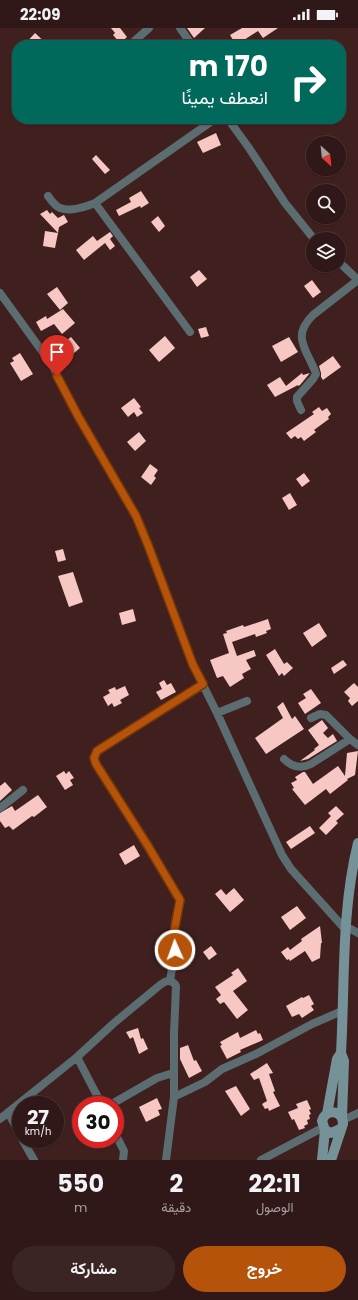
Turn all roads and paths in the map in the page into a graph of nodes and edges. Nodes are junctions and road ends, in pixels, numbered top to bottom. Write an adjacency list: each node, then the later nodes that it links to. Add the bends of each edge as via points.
1 (149, 28): 3 (street)
2 (180, 28): 4 (street)
3 (136, 40)
4 (188, 40)
5 (208, 124): 8 (street)
6 (232, 124): 9 (street, via 285,203)
7 (48, 196): 8 (street, via 58,207 67,209)
8 (95, 203): 13 (street)
9 (308, 232)
10 (346, 269): 11 (street)
11 (358, 280): 14 (street, via 313,315 302,329 305,351 316,374 297,397)
12 (0, 293): 15 (street, via 52,366 136,516 193,665)
13 (190, 332)
14 (301, 410)
15 (203, 684): 17 (street); 28 (street, via 97,751 94,758 180,900 174,932 175,950)
16 (247, 701): 17 (street)
17 (217, 714): 26 (street, via 282,855 291,869)
18 (311, 718): 19 (street, via 320,714 326,715)
19 (350, 739): 20 (street); 21 (street, via 305,767 292,766)
20 (358, 745)
21 (284, 759)
22 (23, 790): 23 (street)
23 (0, 808)
24 (358, 843): 25 (main road)
25 (353, 889): 26 (main road)
26 (345, 930): 27 (street, via 351,929); 29 (main road)
27 (358, 933)
28 (170, 981): 31 (street, via 163,982); 32 (street, via 176,986)
29 (342, 1010): 30 (main road); 35 (street, via 222,1069 205,1082)
30 (341, 1053): 38 (main road, via 337,1059); 41 (main road, via 344,1061)
31 (77, 1057): 33 (street); 36 (street)
32 (174, 1073): 34 (street, via 157,1078); 35 (street)
33 (97, 1096)
34 (124, 1097)
35 (174, 1097): 47 (street)
36 (8, 1112): 39 (street); 40 (street)
37 (358, 1113): 41 (street)
38 (327, 1114): 41 (main road, via 340,1114); 42 (main road, via 322,1121)
39 (0, 1119)
40 (12, 1119)
41 (342, 1122): 42 (main road, via 335,1132 328,1132); 50 (main road)
42 (324, 1128): 48 (street); 49 (main road)
43 (27, 1148): 45 (street)
44 (122, 1148): 46 (street)
45 (34, 1160)
46 (123, 1160)
47 (166, 1160)
48 (261, 1160)
49 (322, 1160)
50 (331, 1160)

